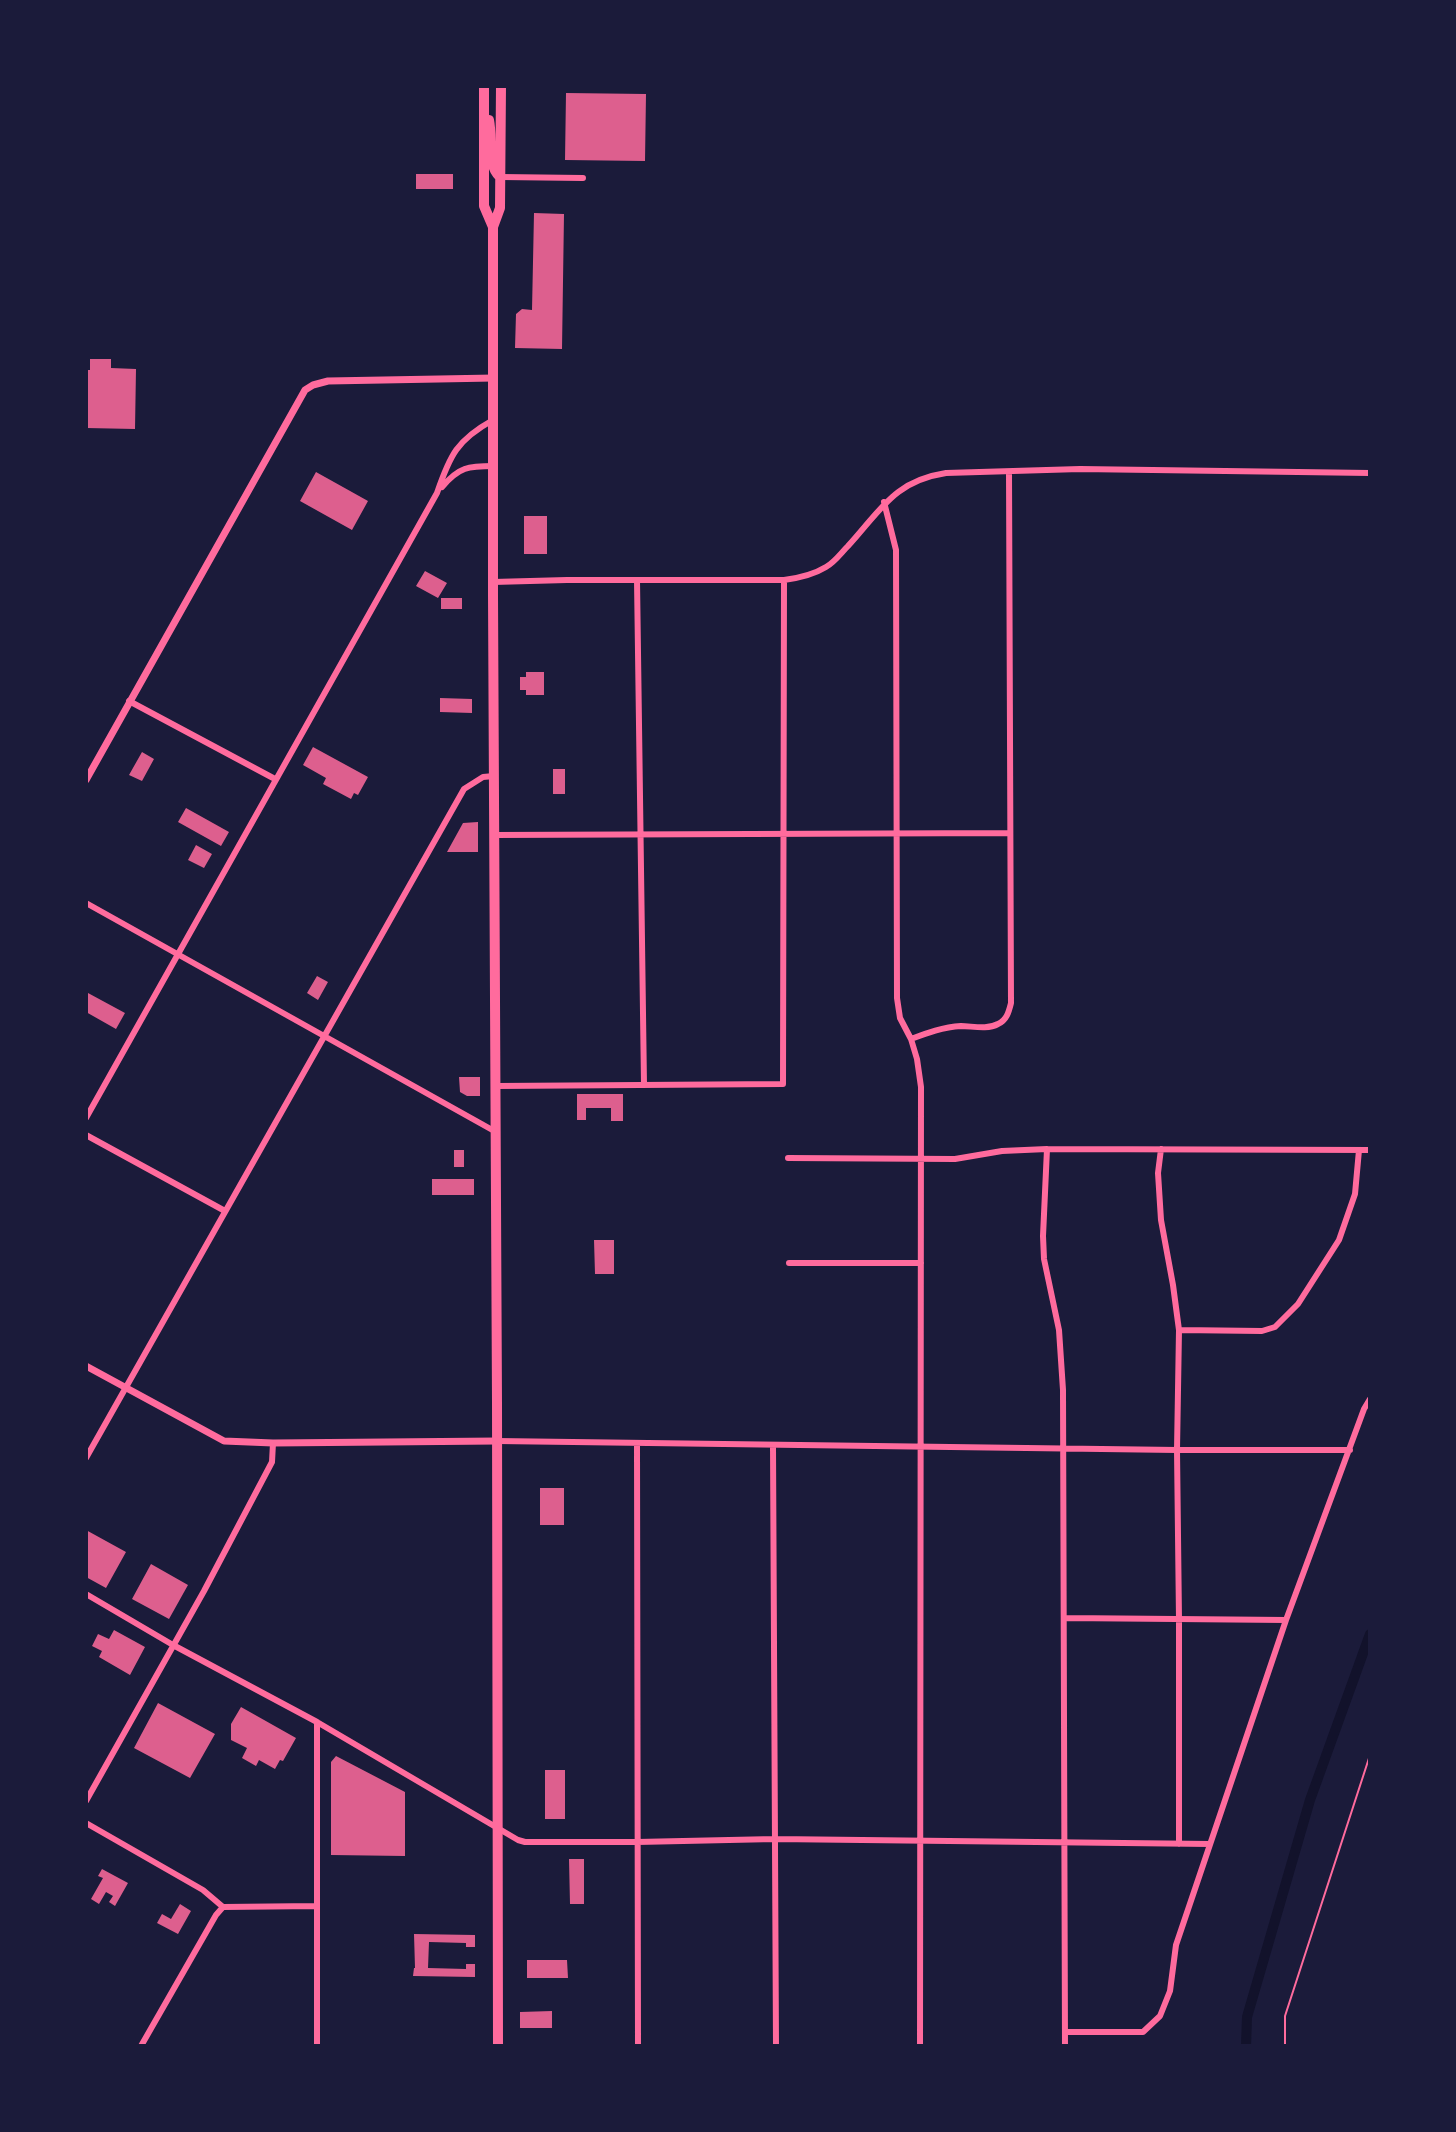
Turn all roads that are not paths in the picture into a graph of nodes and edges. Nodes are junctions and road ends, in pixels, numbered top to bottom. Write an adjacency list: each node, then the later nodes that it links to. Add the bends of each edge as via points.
1 (484, 86): 3 (highway)
2 (501, 86): 4 (highway)
3 (484, 107): 4 (highway, via 494,171); 6 (highway, via 484,206)
4 (501, 177): 5 (street); 6 (highway)
5 (583, 178)
6 (493, 227): 7 (highway)
7 (494, 378): 8 (highway); 17 (street, via 328,381 305,390)
8 (493, 420): 9 (highway); 12 (street, via 465,437)
9 (494, 466): 12 (street, via 461,469); 16 (highway)
10 (1009, 472): 11 (street); 13 (street, via 929,476); 24 (street)
11 (1370, 473)
12 (437, 493): 19 (street)
13 (884, 502): 15 (street, via 833,562 816,573); 23 (street, via 896,550)
14 (637, 580): 15 (street); 16 (street); 21 (street)
15 (784, 580): 22 (street)
16 (493, 582): 18 (highway)
17 (129, 701): 19 (street); 20 (street)
18 (494, 776): 25 (highway); 28 (street, via 464,789)
19 (275, 779): 27 (street)
20 (86, 780)
21 (642, 833): 22 (street); 25 (street); 30 (street)
22 (783, 833): 23 (street); 30 (street, via 783,1084)
23 (896, 833): 24 (street); 29 (street, via 897,998)
24 (1009, 833): 29 (street, via 1011,1003 1006,1017 998,1024 959,1026)
25 (494, 835): 31 (highway)
26 (86, 903): 27 (street)
27 (177, 954): 28 (street); 32 (street)
28 (324, 1034): 33 (street); 41 (street)
29 (911, 1039): 40 (street, via 921,1087)
30 (644, 1085): 31 (street)
31 (496, 1086): 33 (highway)
32 (86, 1118)
33 (496, 1132): 48 (highway)
34 (86, 1135): 41 (street)
35 (1047, 1149): 36 (street); 40 (street); 53 (street, via 1044,1259 1063,1365)
36 (1161, 1149): 37 (street); 44 (street, via 1159,1208)
37 (1359, 1150): 38 (street); 44 (street, via 1355,1194 1339,1240 1298,1304 1275,1327 1262,1331)
38 (1370, 1150)
39 (788, 1158): 40 (street)
40 (921, 1159): 43 (street)
41 (225, 1211): 46 (street)
42 (789, 1263): 43 (street)
43 (921, 1263): 52 (street)
44 (1179, 1330): 54 (street)
45 (86, 1366): 46 (street)
46 (126, 1388): 49 (street, via 224,1441); 56 (street)
47 (1370, 1399): 55 (street)
48 (497, 1441): 49 (street); 50 (street); 65 (highway)
49 (273, 1443): 61 (street, via 272,1462)
50 (637, 1443): 51 (street); 68 (street)
51 (773, 1445): 52 (street); 66 (street)
52 (920, 1447): 53 (street); 67 (street)
53 (1063, 1448): 54 (street); 58 (street)
54 (1177, 1450): 55 (street); 59 (street)
55 (1350, 1450): 60 (street)
56 (86, 1458)
57 (86, 1594): 61 (street)
58 (1065, 1618): 59 (street); 69 (street)
59 (1179, 1620): 60 (street); 70 (street)
60 (1286, 1620): 71 (street)
61 (173, 1645): 62 (street); 63 (street)
62 (317, 1722): 65 (street); 72 (street)
63 (86, 1801)
64 (86, 1823): 73 (street, via 203,1890)
65 (498, 1829): 68 (street, via 525,1842); 77 (highway)
66 (775, 1839): 67 (street); 68 (street); 79 (street)
67 (920, 1841): 69 (street); 80 (street)
68 (637, 1842): 78 (street)
69 (1065, 1843): 70 (street); 74 (street)
70 (1179, 1844): 71 (street)
71 (1210, 1844): 74 (street, via 1176,1945 1170,1991 1160,2016 1143,2032)
72 (317, 1906): 73 (street); 76 (street)
73 (223, 1907): 75 (street)
74 (1065, 2032): 81 (street)
75 (141, 2046)
76 (317, 2046)
77 (498, 2046)
78 (638, 2046)
79 (776, 2046)
80 (920, 2046)
81 (1065, 2046)

